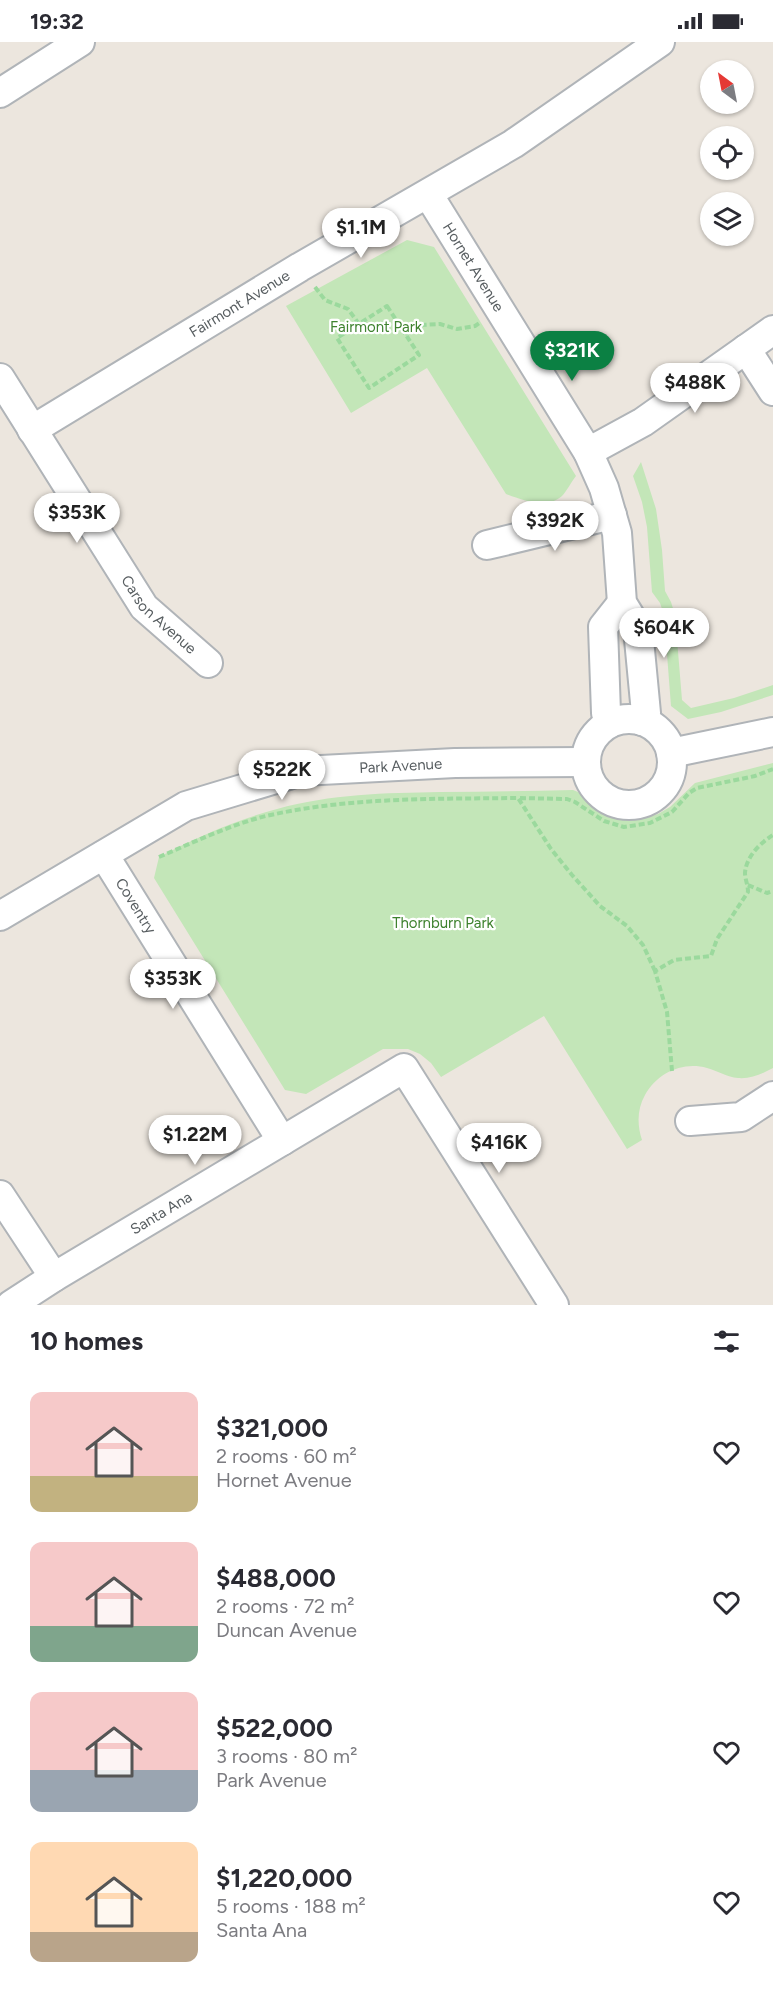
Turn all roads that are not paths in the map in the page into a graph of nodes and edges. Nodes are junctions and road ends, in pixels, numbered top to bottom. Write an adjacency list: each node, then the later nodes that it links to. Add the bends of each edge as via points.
1 (80, 42): 3 (street)
2 (660, 42): 4 (street, Fairmont Avenue, via 513,144)
3 (0, 93)
4 (428, 194): 9 (street, Fairmont Avenue); 10 (street, Hornet Avenue)
5 (773, 330): 6 (street)
6 (746, 349): 8 (street); 10 (street, via 643,422)
7 (0, 378): 9 (street, Carson Avenue)
8 (773, 391)
9 (32, 430): 14 (street, Carson Avenue, via 144,607)
10 (588, 452): 11 (street, Hornet Avenue)
11 (612, 515): 12 (street); 13 (street, Hornet Avenue)
12 (487, 544)
13 (622, 603): 15 (street, Hornet Avenue, via 638,629); 16 (street, via 603,627)
14 (208, 663)
15 (642, 667): 16 (street); 17 (street, Hornet Avenue, via 646,713)
16 (604, 669): 18 (street)
17 (642, 721): 18 (street); 20 (street, via 660,733)
18 (610, 723): 21 (street, via 592,739)
19 (773, 732): 20 (street)
20 (671, 753): 21 (street, via 667,781 659,793 633,804 619,804 595,789)
21 (585, 762): 22 (street, Park Avenue, via 455,763 302,771 186,806)
22 (104, 855): 23 (street, Park Avenue); 26 (street, Coventry)
23 (1, 913)
24 (773, 1096): 25 (street, via 741,1117)
25 (690, 1121)
26 (282, 1141): 28 (street, Santa Ana); 30 (street, Santa Ana, via 404,1068)
27 (0, 1195): 28 (street)
28 (54, 1277): 29 (street, Santa Ana)
29 (11, 1305)
30 (554, 1305)

